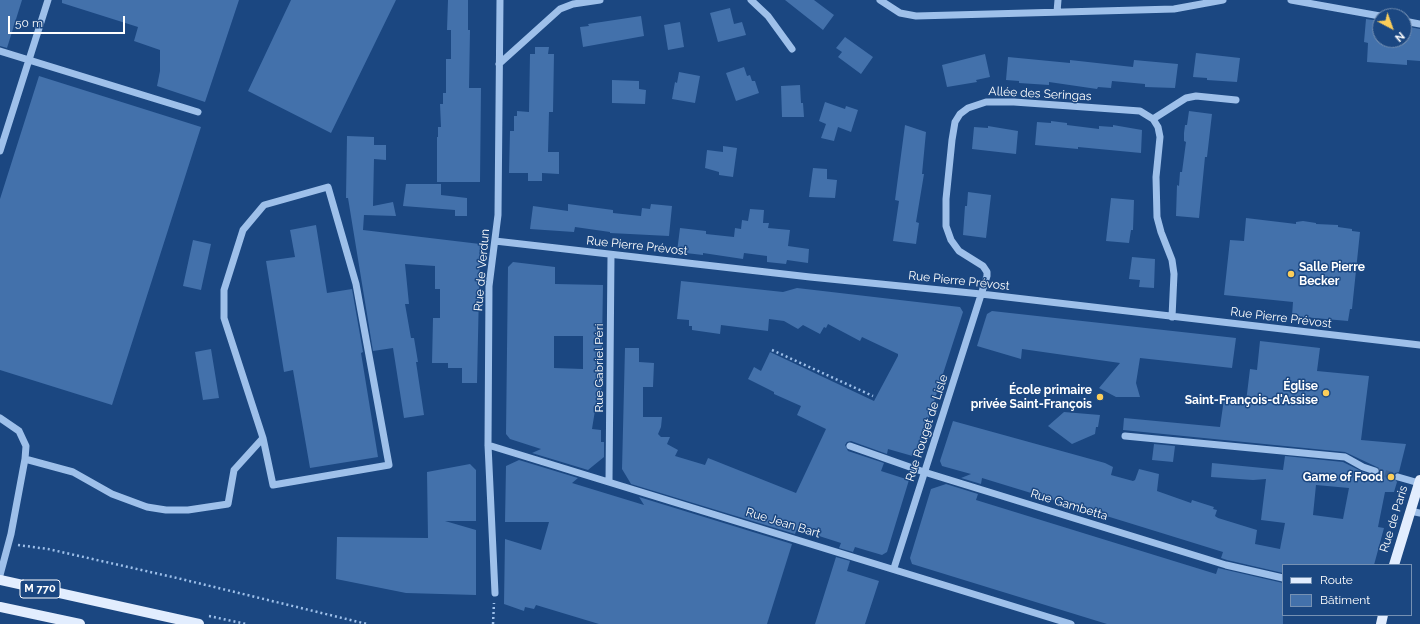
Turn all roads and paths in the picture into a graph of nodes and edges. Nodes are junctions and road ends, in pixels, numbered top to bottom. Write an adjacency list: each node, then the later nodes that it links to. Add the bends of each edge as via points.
1 (48, 0): 13 (street)
2 (500, 0): 14 (street, Rue de Verdun)
3 (600, 0): 14 (street, via 573,4 560,9)
4 (751, 0): 11 (street, via 768,16)
5 (880, 0): 9 (street, via 900,13 916,16)
6 (1058, 0): 9 (street)
7 (1223, 0): 9 (street, via 1174,9)
8 (1290, 0): 10 (street)
9 (1057, 12)
10 (1372, 15)
11 (792, 49)
12 (0, 51): 13 (street)
13 (29, 60): 16 (street); 18 (street)
14 (499, 64): 19 (street, Rue de Verdun, via 498,215)
15 (1236, 100): 17 (street, via 1196,96 1186,98)
16 (198, 112)
17 (1153, 119): 21 (street, Allée des Seringas, via 1140,111 1014,102 981,103 960,114 955,122 952,140 946,226 958,251 986,269 987,276); 22 (street, via 1160,137 1156,177 1157,217 1172,260 1174,274)
18 (0, 151)
19 (495, 241): 20 (street, Rue Pierre Prévost); 29 (street, Rue de Verdun, via 489,286)
20 (611, 255): 21 (street, Rue Pierre Prévost); 35 (street, Rue Gabriel Péri)
21 (981, 294): 22 (street, Rue Pierre Prévost); 33 (street, Rue Rouget de Lisle)
22 (1172, 317): 23 (street, Rue Pierre Prévost)
23 (1420, 345)
24 (772, 350): 25 (path)
25 (873, 396)
26 (0, 418): 31 (street, via 14,426 24,438)
27 (1125, 436): 32 (street, via 1345,457)
28 (263, 438): 28 (street, via 224,318 224,290 243,230 264,205 328,187 356,284 389,465 273,485); 31 (street, via 234,470 228,504 188,510 147,507 112,494 74,472)
29 (488, 445): 35 (street, Rue Jean Bart); 44 (street, Rue de Verdun)
30 (850, 446): 33 (street, Rue Gambetta)
31 (25, 459): 38 (street)
32 (1375, 471)
33 (924, 472): 40 (street, Rue Rouget de Lisle); 42 (street, Rue Gambetta, via 1226,565)
34 (1398, 477): 36 (street)
35 (609, 482): 40 (street, Rue Jean Bart)
36 (1419, 482): 37 (main road, Rue de Paris)
37 (1415, 512): 39 (main road, Rue de Paris)
38 (10, 544): 41 (street); 48 (path, via 48,549)
39 (1394, 564)
40 (894, 568): 50 (street, Rue Jean Bart)
41 (0, 575)
42 (1282, 578)
43 (0, 580): 47 (main road, M 770)
44 (495, 593): 49 (path)
45 (0, 606): 46 (main road)
46 (80, 624)
47 (199, 624)
48 (367, 624)
49 (493, 624)
50 (1071, 624)

